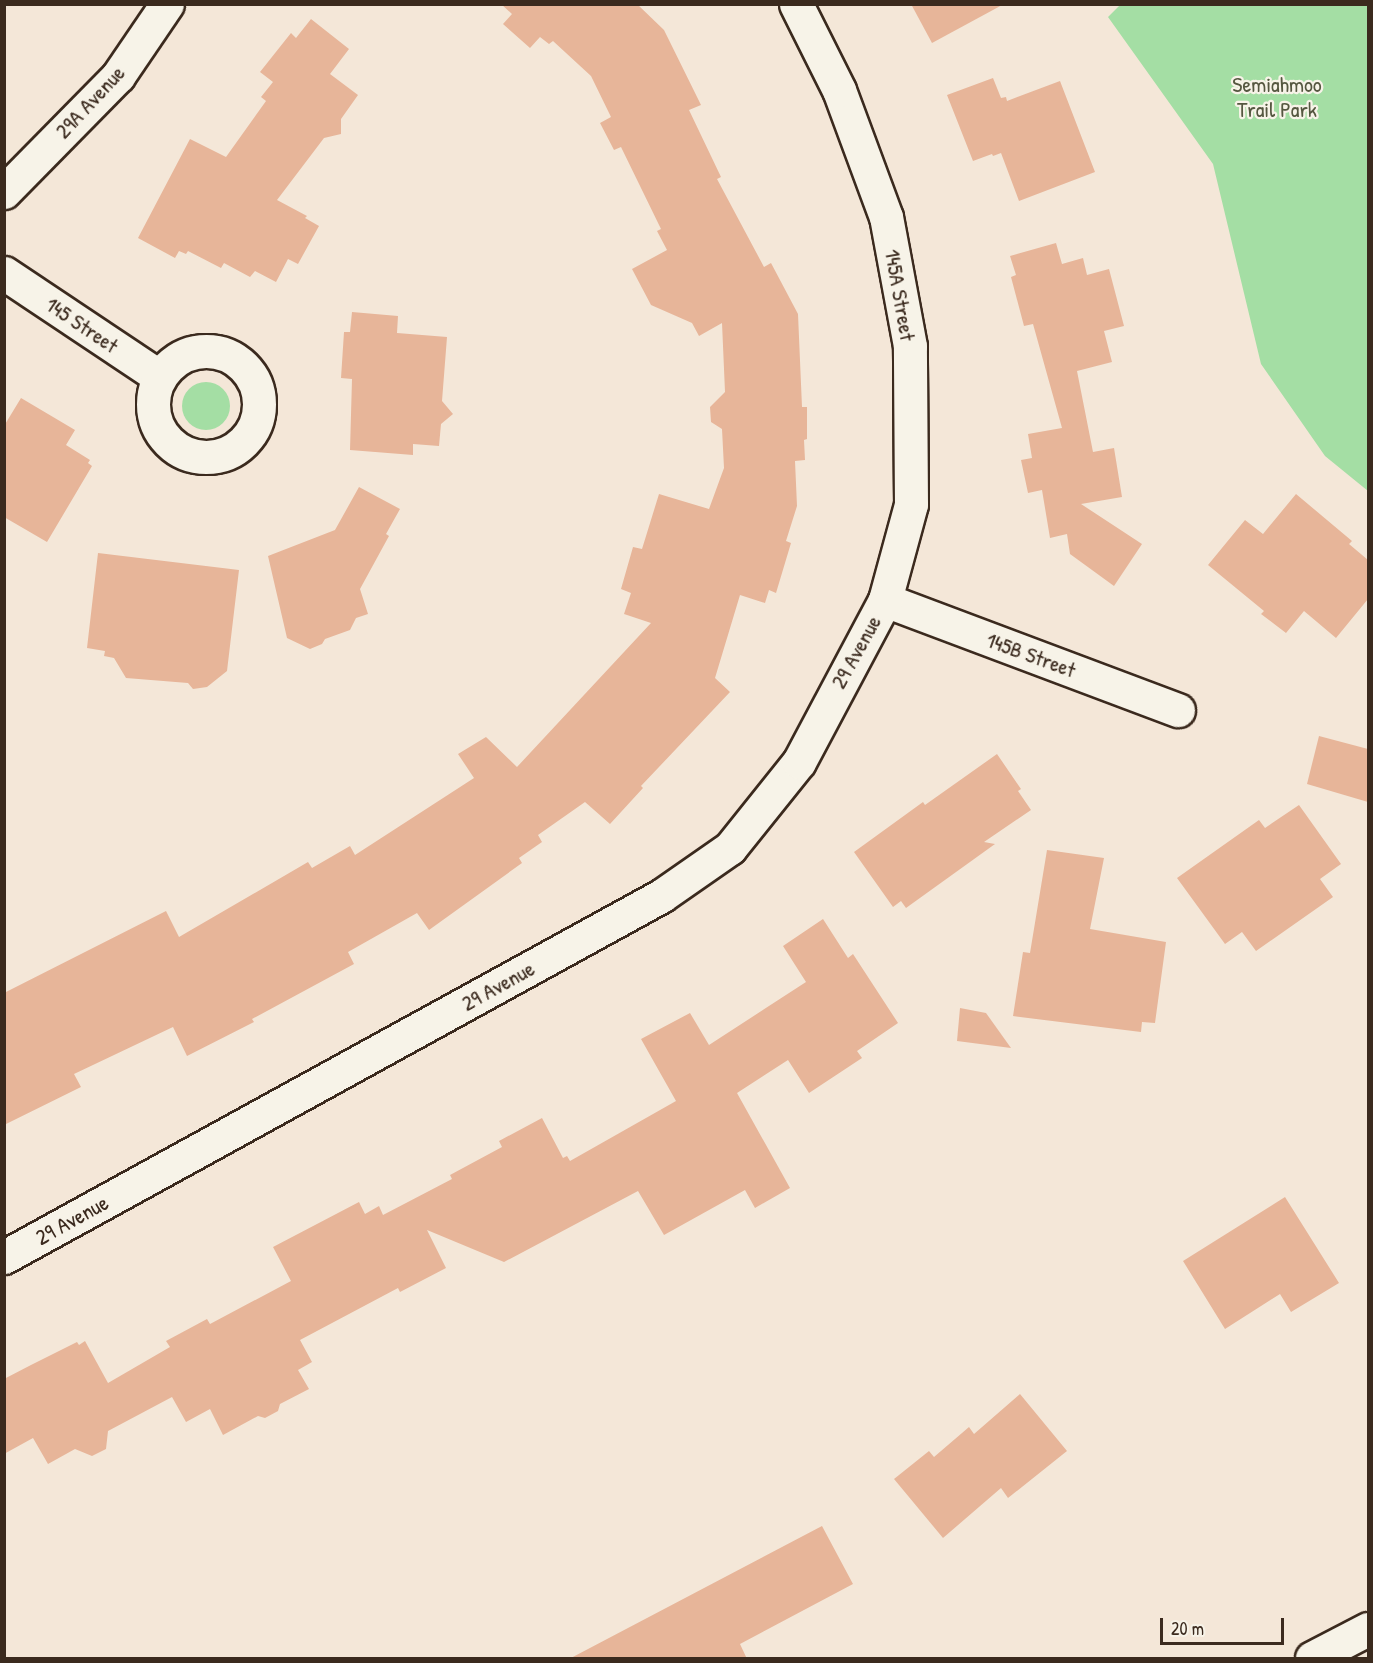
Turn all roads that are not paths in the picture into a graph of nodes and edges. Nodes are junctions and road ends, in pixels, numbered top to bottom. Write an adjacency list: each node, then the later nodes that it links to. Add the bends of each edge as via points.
1 (167, 4): 3 (street, 29A Avenue, via 118,76)
2 (796, 4): 6 (street, 145A Street, via 840,90 886,217 910,346 912,504)
3 (4, 192)
4 (4, 273): 5 (street, 145 Street)
5 (160, 377)
6 (885, 600): 7 (street, 145B Street); 8 (street, 29 Avenue, via 799,762 730,848 661,896)
7 (1178, 710)
8 (4, 1257)
9 (1368, 1629): 10 (street)
10 (1311, 1659)

